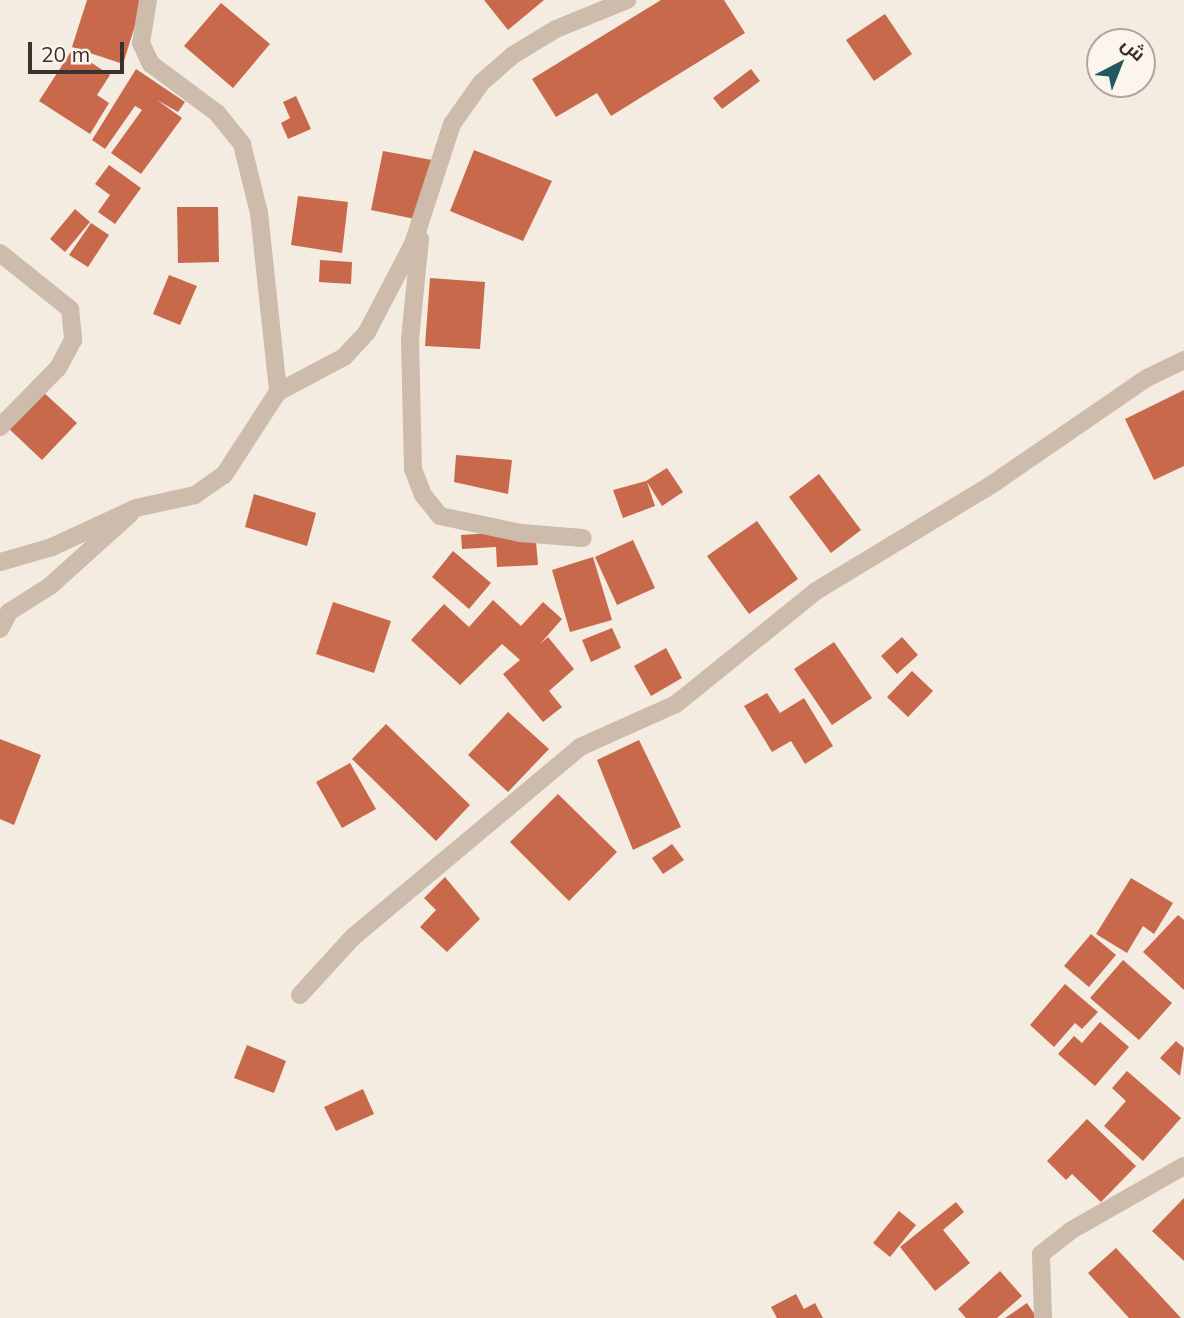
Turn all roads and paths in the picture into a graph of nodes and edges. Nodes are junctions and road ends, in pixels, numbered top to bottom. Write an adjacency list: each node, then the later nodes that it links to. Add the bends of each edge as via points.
1 (148, 0): 6 (street, via 141,43 151,64 217,113 242,144 259,213)
2 (627, 0): 3 (street, via 556,29 513,55 481,83 452,124)
3 (423, 214): 6 (street, via 386,302 367,332 344,357); 9 (street, via 410,339 413,469 423,495 440,516 521,533)
4 (0, 253): 7 (street, via 71,309 73,340 58,368)
5 (1184, 360): 12 (street, via 1147,378 994,483 816,591 676,704 580,747 353,937)
6 (278, 392): 8 (street, via 224,475 195,495)
7 (0, 426)
8 (136, 508): 10 (street, via 52,547); 11 (street, via 50,586 9,612)
9 (583, 538)
10 (0, 562)
11 (0, 629)
12 (300, 995)
13 (1184, 1166): 14 (street, via 1070,1231 1041,1254)
14 (1043, 1318)

